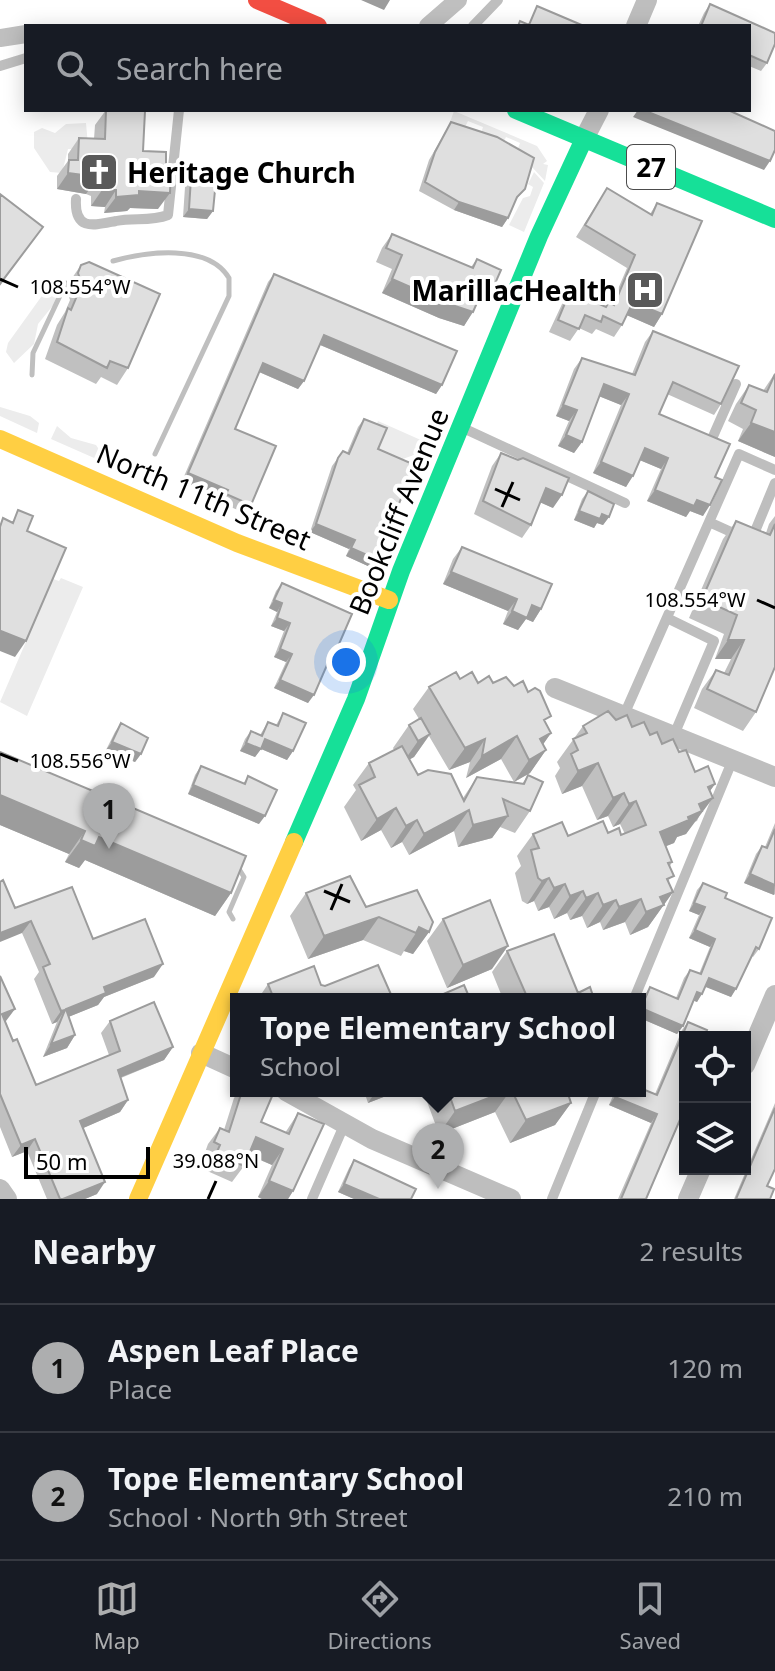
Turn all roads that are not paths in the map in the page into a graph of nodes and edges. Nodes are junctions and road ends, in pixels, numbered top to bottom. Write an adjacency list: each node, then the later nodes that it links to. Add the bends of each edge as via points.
1 (257, 0): 4 (street)
2 (498, 0): 5 (lane)
3 (647, 0): 6 (street)
4 (313, 24)
5 (475, 24)
6 (637, 24)
7 (24, 59): 8 (lane)
8 (0, 66)
9 (179, 112): 13 (lane, via 168,215 98,227 79,216)
10 (521, 112): 12 (street, 27)
11 (598, 112): 12 (street, Bookcliff Avenue)
12 (584, 139): 14 (street, 27); 16 (street, Bookcliff Avenue)
13 (76, 199)
14 (775, 219)
15 (736, 384): 19 (lane)
16 (461, 428): 23 (lane); 25 (street, Bookcliff Avenue)
17 (699, 436): 19 (lane)
18 (0, 439): 25 (street, North 11th Street, via 237,543)
19 (711, 441): 20 (lane)
20 (739, 454): 21 (lane); 24 (lane)
21 (775, 470)
22 (775, 483): 24 (lane, via 751,541)
23 (625, 503)
24 (709, 522): 26 (lane)
25 (389, 600): 37 (street, Bookcliff Avenue, via 356,699)
26 (667, 618): 28 (lane); 29 (lane, via 714,641)
27 (555, 688): 28 (street)
28 (624, 715): 29 (street)
29 (674, 735): 30 (street)
30 (733, 759): 31 (street); 32 (lane)
31 (775, 777)
32 (636, 993)
33 (775, 995): 34 (street)
34 (756, 1040): 35 (street); 36 (street)
35 (775, 1048)
36 (751, 1051)
37 (201, 1053): 38 (street); 45 (street, Bookcliff Avenue)
38 (230, 1066)
39 (297, 1097): 41 (street)
40 (594, 1097): 48 (lane)
41 (345, 1123): 46 (lane); 47 (street)
42 (698, 1175): 49 (street)
43 (0, 1189): 44 (street)
44 (7, 1199)
45 (138, 1199)
46 (312, 1199)
47 (511, 1199)
48 (552, 1199)
49 (688, 1199)

